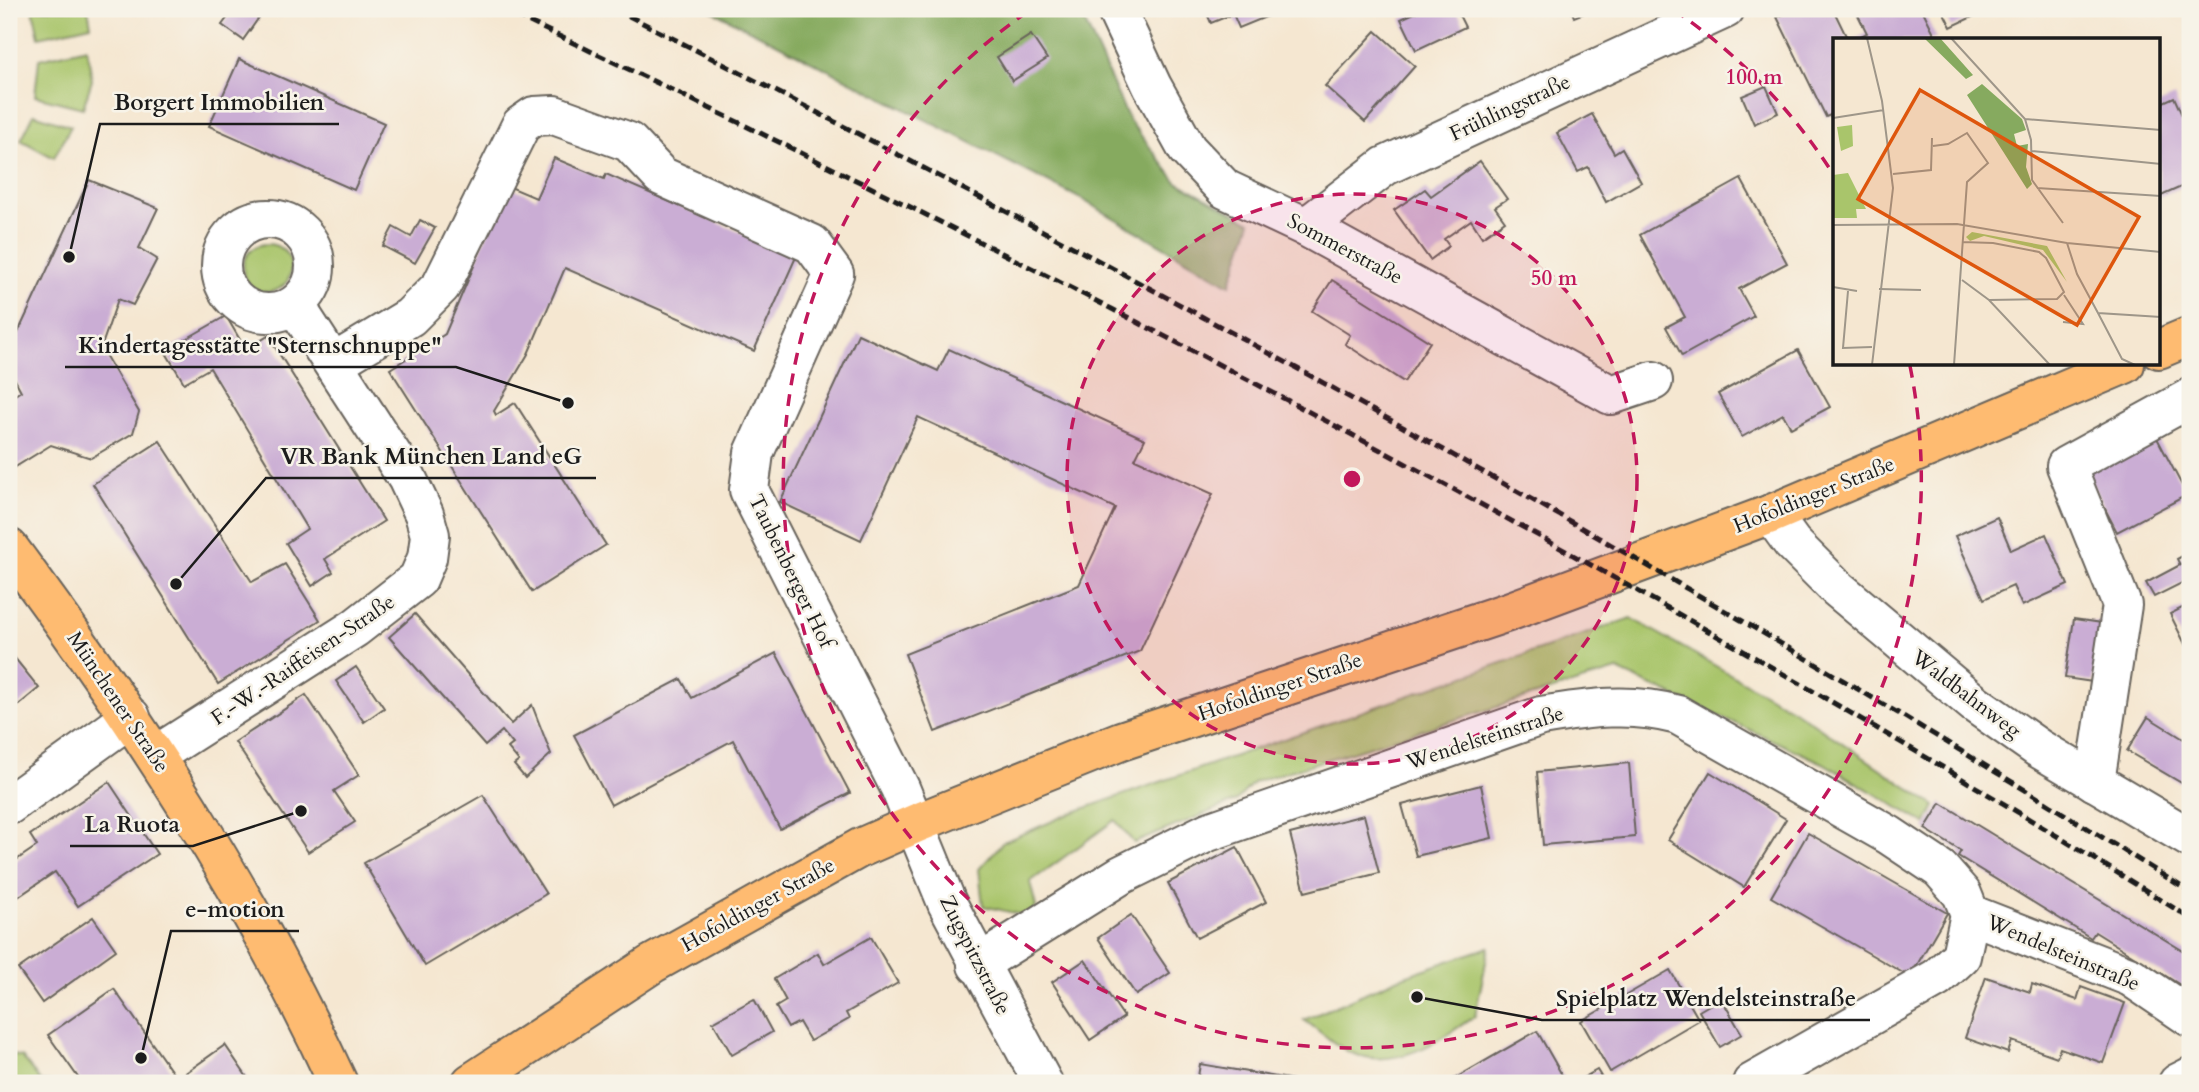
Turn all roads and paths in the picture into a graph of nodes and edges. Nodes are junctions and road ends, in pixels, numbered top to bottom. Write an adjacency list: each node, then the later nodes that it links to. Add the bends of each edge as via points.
1 (1116, 9): 3 (street, Sommerstraße, via 1186,149 1225,189)
2 (1726, 9): 3 (street, Frühlingstraße, via 1385,166)
3 (1307, 227): 9 (street, Sommerstraße, via 1611,395)
4 (295, 304): 7 (street, F.-W.-Raiffeisen-Straße)
5 (2190, 336): 6 (main road)
6 (2160, 349)
7 (334, 363): 14 (street, F.-W.-Raiffeisen-Straße, via 407,478 424,514 430,535 424,568 418,579 355,628); 17 (street, Taubenberger Hof, via 410,317 441,286 521,125 534,116 554,115 629,142 661,176 813,244 834,274 754,453 749,490)
8 (2120, 366): 11 (main road, Hofoldinger Straße)
9 (1653, 381)
10 (2190, 398): 15 (street, via 2066,466 2122,605)
11 (1771, 514): 15 (street, Waldbahnweg, via 1802,554 1905,647 1974,703); 17 (main road, Hofoldinger Straße, via 1508,612 1121,741)
12 (9, 548): 13 (main road, Münchener Straße)
13 (131, 717): 14 (main road, Münchener Straße); 16 (street)
14 (156, 755): 23 (main road, Münchener Straße, via 260,930)
15 (2095, 782): 18 (street, Waldbahnweg)
16 (9, 805)
17 (917, 823): 20 (street, Zugspitzstraße, via 947,903); 24 (main road, Hofoldinger Straße, via 860,848 652,964)
18 (2190, 838)
19 (1970, 914): 20 (street, Wendelsteinstraße, via 1962,894 1940,869 1678,715 1647,706 1594,707 1541,716 1208,832 1121,875); 21 (street, Wendelsteinstraße, via 2130,977); 26 (street, Wendelsteinstraße, via 1961,956 1937,978)
20 (977, 965): 25 (street, Zugspitzstraße)
21 (2190, 1017)
22 (2190, 1077): 27 (street)
23 (338, 1083)
24 (471, 1083)
25 (1043, 1083)
26 (1752, 1083)
27 (2178, 1083)

